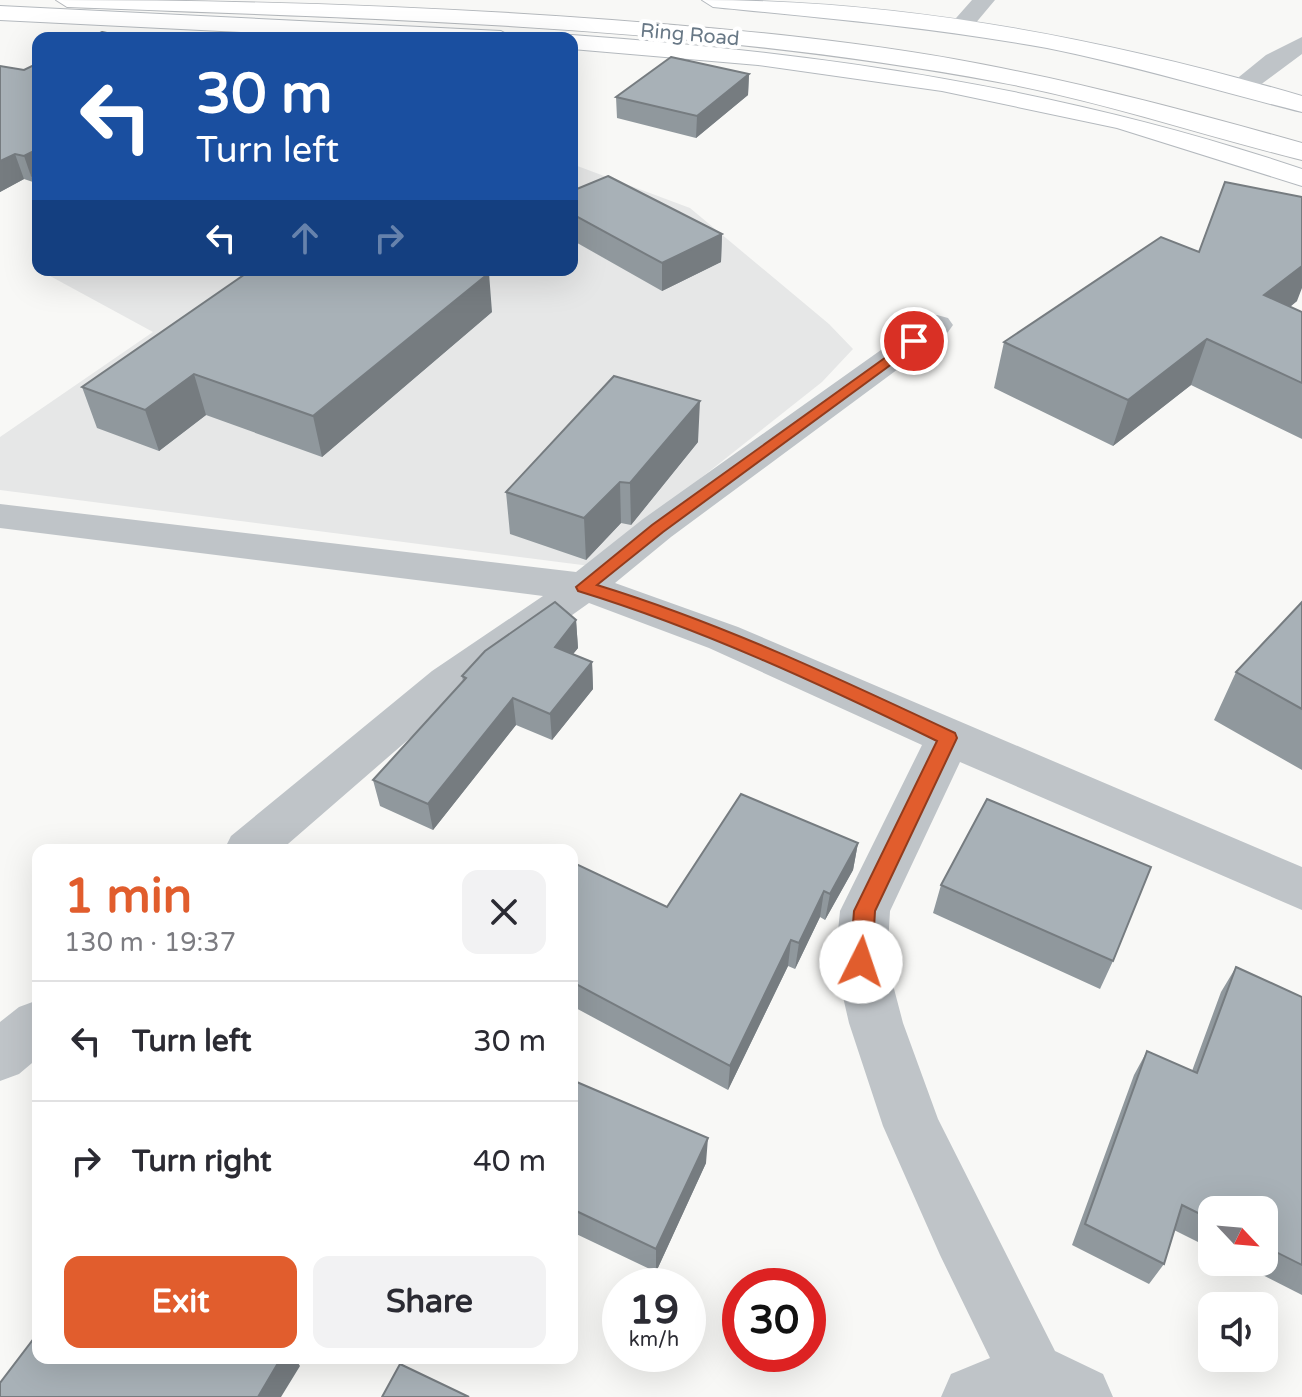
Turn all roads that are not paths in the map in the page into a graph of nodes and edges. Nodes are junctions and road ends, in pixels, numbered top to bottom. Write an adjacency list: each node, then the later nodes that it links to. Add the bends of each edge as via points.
1 (67, 0): 13 (main road, Ring Road, via 554,24 840,49 1065,85)
2 (476, 0): 12 (main road, Ring Road, via 698,15 961,43 1122,74)
3 (713, 0): 6 (main road)
4 (984, 0): 6 (street)
5 (0, 13): 7 (main road)
6 (961, 26): 10 (main road)
7 (381, 32)
8 (578, 43): 14 (main road, via 848,69 1012,94 1175,136)
9 (1302, 44): 10 (street)
10 (1243, 86): 11 (main road)
11 (1302, 104)
12 (1302, 125)
13 (1302, 152)
14 (1302, 178)
15 (937, 325): 17 (street)
16 (0, 516): 17 (street)
17 (584, 587): 18 (street, via 654,608 829,681); 19 (street, via 447,682)
18 (948, 738): 20 (street); 23 (street, via 865,911 861,962 912,1126 961,1234)
19 (255, 844)
20 (1302, 889)
21 (32, 1029): 22 (street)
22 (0, 1056)
23 (1056, 1385): 24 (street)
24 (974, 1397)

